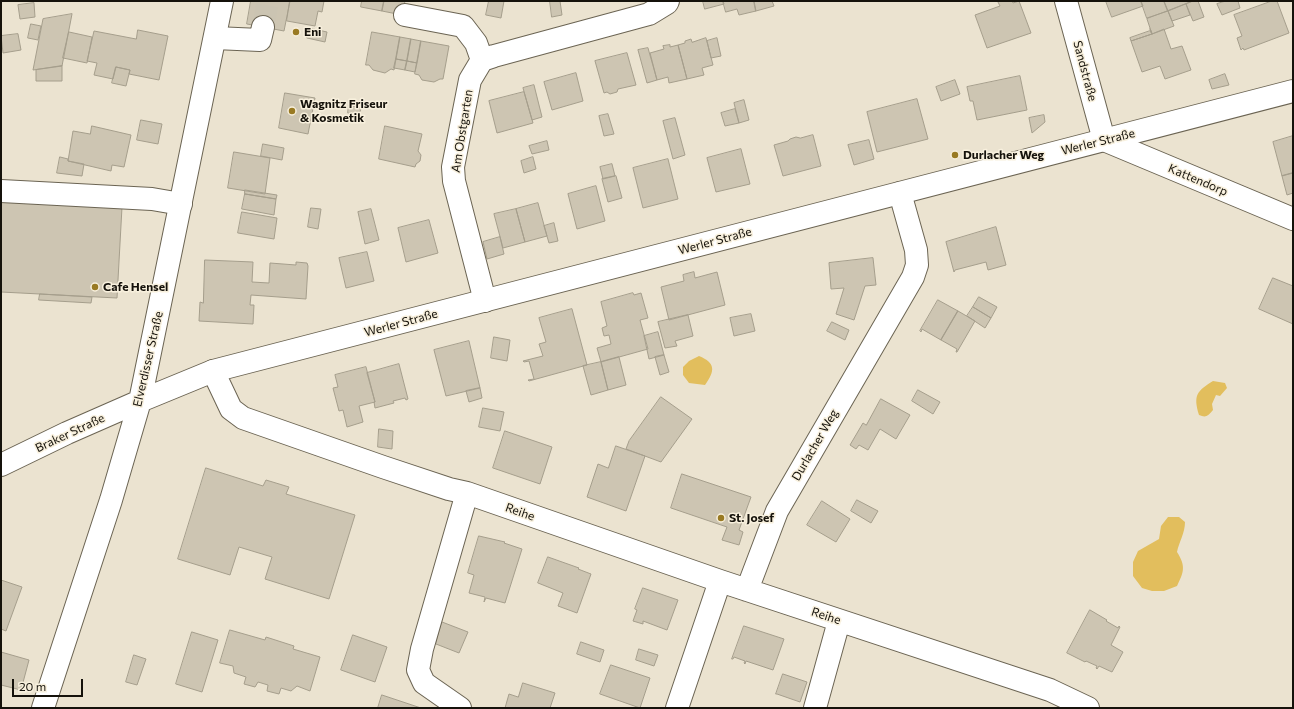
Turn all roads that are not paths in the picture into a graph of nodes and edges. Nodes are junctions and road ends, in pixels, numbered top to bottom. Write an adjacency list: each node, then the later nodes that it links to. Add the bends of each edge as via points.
1 (222, 1): 6 (main road, Elverdisser Straße)
2 (668, 1): 7 (main road, via 649,14)
3 (1066, 1): 9 (main road, Sandstraße)
4 (405, 15): 7 (main road, via 463,26 476,43)
5 (263, 27): 6 (main road, via 260,40)
6 (215, 38): 12 (main road, Elverdisser Straße)
7 (482, 60): 14 (main road, Am Obstgarten, via 470,80 453,166 454,181)
8 (1293, 91): 9 (main road, Werler Straße)
9 (1104, 140): 11 (main road, Werler Straße); 13 (main road, Kattendorp)
10 (1, 191): 12 (main road, via 152,199)
11 (900, 193): 14 (main road, Werler Straße); 20 (main road, Durlacher Weg, via 916,250 917,265 913,277 777,511)
12 (181, 204): 16 (main road, Elverdisser Straße)
13 (1293, 219)
14 (485, 301): 15 (main road, Werler Straße)
15 (213, 371): 16 (main road, Werler Straße); 18 (main road, Reihe, via 231,409 243,418)
16 (140, 401): 17 (main road, Braker Straße); 22 (main road, Elverdisser Straße, via 111,500)
17 (1, 465)
18 (467, 493): 19 (main road, Reihe); 23 (main road, via 418,670 424,683)
19 (720, 581): 20 (main road, Reihe); 24 (main road)
20 (747, 590): 21 (main road, Reihe)
21 (845, 623): 25 (main road); 26 (main road, Reihe, via 1050,690)
22 (43, 708)
23 (460, 708)
24 (677, 708)
25 (815, 708)
26 (1088, 708)

